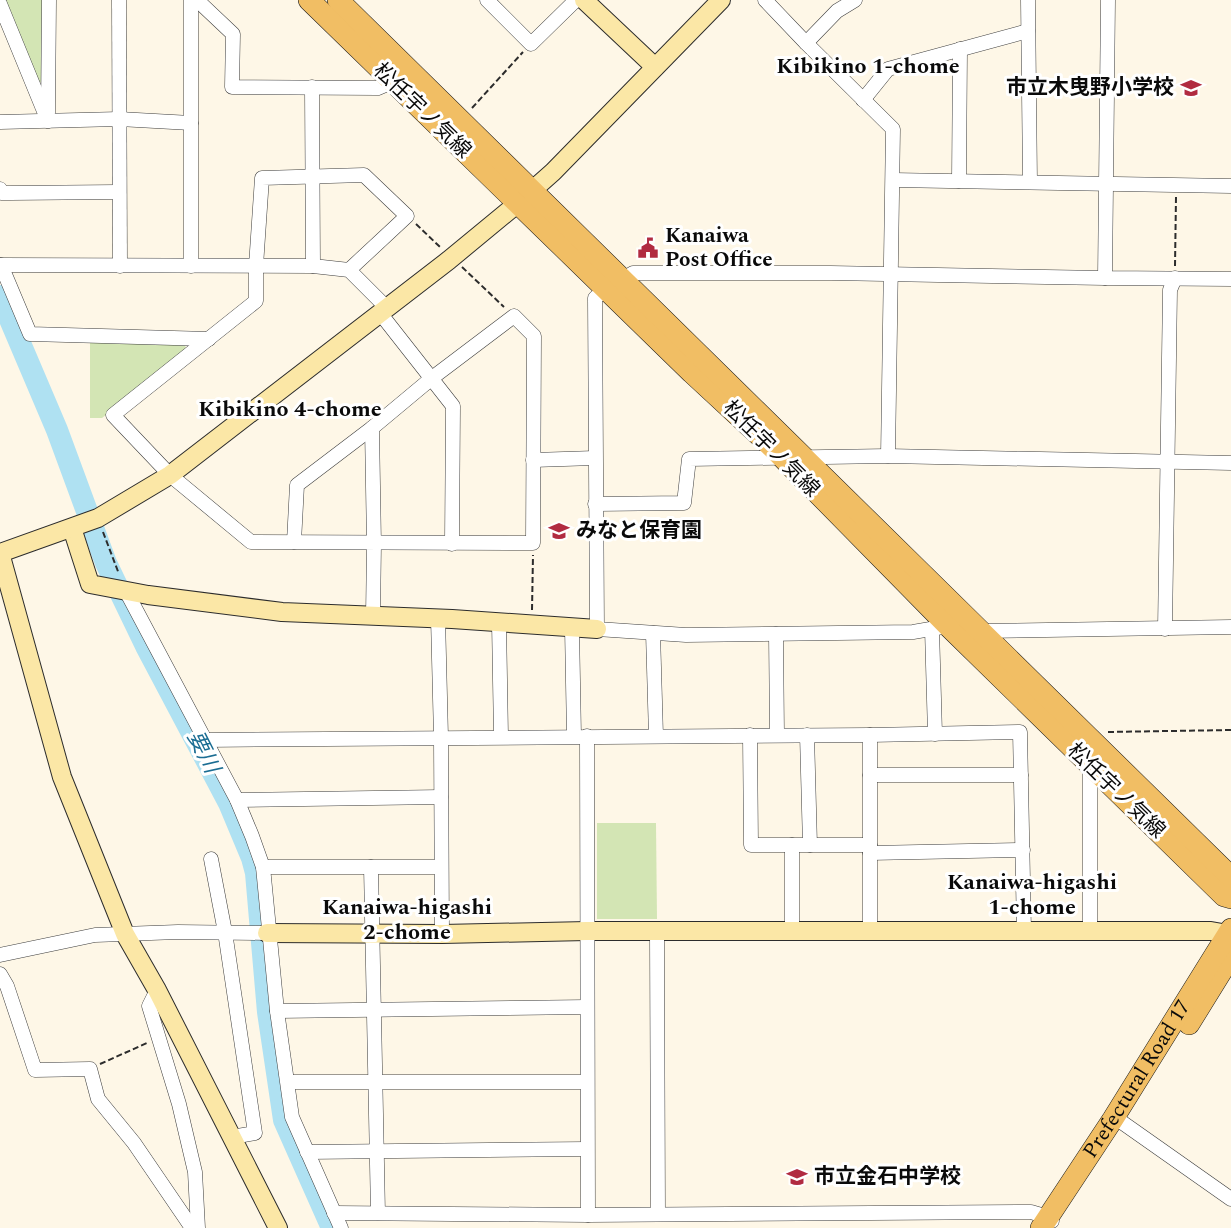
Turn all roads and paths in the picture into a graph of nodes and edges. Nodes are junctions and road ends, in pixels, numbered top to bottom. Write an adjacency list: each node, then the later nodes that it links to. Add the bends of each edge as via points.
1 (49, 0): 26 (street)
2 (119, 0): 24 (street)
3 (191, 0): 28 (street)
4 (197, 0): 22 (street, via 233,34 232,87)
5 (309, 0): 21 (main road, 松任宇ノ気線)
6 (338, 0): 25 (main road, 松任宇ノ気線)
7 (487, 0): 17 (street)
8 (576, 0): 17 (street)
9 (584, 0): 20 (street)
10 (721, 0): 20 (street)
11 (765, 0): 18 (street)
12 (855, 0): 18 (street, via 837,11)
13 (1028, 0): 16 (street)
14 (1108, 0): 33 (street)
15 (0, 4): 26 (street)
16 (1029, 31): 19 (street); 32 (street)
17 (531, 44): 25 (path)
18 (806, 44): 23 (street)
19 (960, 49): 23 (street, via 888,69); 31 (street)
20 (655, 68): 38 (street)
21 (392, 82): 22 (street, via 378,88); 38 (main road, 松任宇ノ気線)
22 (312, 87): 29 (street)
23 (863, 100): 30 (street, via 893,129)
24 (119, 119): 26 (street); 28 (street); 37 (street)
25 (461, 120): 38 (main road, 松任宇ノ気線)
26 (48, 121): 27 (street)
27 (0, 122)
28 (191, 123): 43 (street)
29 (312, 175): 39 (street, via 364,175); 44 (street, via 262,178); 45 (street)
30 (893, 180): 31 (street); 47 (street)
31 (959, 181): 32 (street)
32 (1030, 182): 33 (street)
33 (1107, 183): 34 (street); 48 (street)
34 (1176, 185): 35 (street); 49 (path)
35 (1231, 186)
36 (0, 189): 37 (street, via 2,193)
37 (118, 192): 42 (street)
38 (525, 197): 40 (street); 51 (main road, 松任宇ノ気線)
39 (407, 216): 40 (path); 46 (street)
40 (452, 258): 52 (street); 53 (path)
41 (0, 265): 42 (street); 54 (street, via 30,334)
42 (120, 266): 43 (street)
43 (191, 266): 44 (street)
44 (256, 266): 45 (street); 54 (street, via 256,301)
45 (313, 266): 46 (street)
46 (349, 270): 52 (street)
47 (892, 276): 48 (street); 51 (street, via 633,273); 57 (street)
48 (1105, 278): 49 (street)
49 (1175, 278): 50 (street); 62 (street, via 1170,290)
50 (1231, 279)
51 (614, 284): 58 (main road, 松任宇ノ気線); 59 (street, via 595,298); 60 (main road, 松任宇ノ気線)
52 (383, 311): 55 (street); 64 (street)
53 (514, 316): 55 (street); 61 (street, via 534,336)
54 (208, 339): 64 (street, via 113,415)
55 (432, 378): 56 (street); 70 (street, via 453,406)
56 (372, 428): 67 (street, via 297,485); 68 (street)
57 (888, 456): 60 (street); 62 (street)
58 (780, 457): 60 (street); 65 (street, via 688,459 684,503); 76 (main road, 松任宇ノ気線)
59 (595, 458): 61 (street); 65 (street)
60 (805, 458): 81 (main road, 松任宇ノ気線)
61 (533, 460): 69 (street)
62 (1169, 463): 63 (street); 80 (street)
63 (1231, 464)
64 (170, 475): 66 (street); 67 (street, via 251,542)
65 (595, 504): 79 (street)
66 (84, 523): 71 (path); 71 (street, via 90,585); 120 (street, via 0,553 62,777)
67 (294, 542): 68 (street)
68 (374, 543): 70 (street); 72 (street)
69 (533, 543): 70 (street); 75 (path)
70 (452, 544)
71 (120, 590): 72 (street, via 282,612); 94 (street)
72 (373, 616): 73 (street)
73 (438, 618): 74 (street); 93 (street)
74 (499, 623): 75 (street); 90 (street)
75 (532, 625): 78 (street)
76 (940, 627): 81 (street); 83 (street, via 913,632); 85 (street); 95 (main road, 松任宇ノ気線)
77 (1231, 627): 80 (street)
78 (573, 628): 79 (street); 91 (street)
79 (597, 629): 82 (street)
80 (1165, 629): 81 (street)
81 (979, 631): 95 (main road, 松任宇ノ気線)
82 (653, 633): 83 (street); 92 (street)
83 (776, 634): 87 (street)
84 (1231, 730): 95 (path, via 1105,732)
85 (935, 734): 89 (street); 97 (street, via 1020,732)
86 (750, 735): 87 (street); 92 (street); 100 (street, via 751,845)
87 (777, 735): 88 (street)
88 (807, 735): 89 (street); 101 (street)
89 (870, 735): 96 (street)
90 (501, 736): 91 (street); 93 (street)
91 (580, 736): 92 (street); 110 (street)
92 (656, 736)
93 (441, 737): 94 (street); 98 (street)
94 (204, 740): 99 (street)
95 (1094, 751): 108 (main road, 松任宇ノ気線); 109 (main road, 松任宇ノ気線, via 1224,896); 112 (street)
96 (870, 775): 97 (street); 102 (street)
97 (1021, 775): 103 (street)
98 (441, 797): 99 (street); 107 (street)
99 (237, 800): 105 (street)
100 (792, 845): 101 (street); 111 (street)
101 (810, 845): 102 (street)
102 (870, 849): 103 (street); 114 (street)
103 (1023, 850): 115 (street)
104 (211, 859): 113 (street)
105 (263, 867): 106 (street); 116 (street)
106 (371, 867): 107 (street); 117 (street)
107 (441, 867): 121 (street)
108 (1231, 878)
109 (1231, 898)
110 (587, 931): 118 (street); 121 (street); 126 (street)
111 (792, 931): 114 (street); 118 (street)
112 (1090, 931): 115 (street); 119 (street)
113 (225, 932): 116 (street); 120 (street); 135 (street, via 255,1133)
114 (870, 932): 115 (street)
115 (1024, 932)
116 (266, 933): 117 (street); 128 (street)
117 (371, 933): 121 (street); 127 (street)
118 (657, 933): 142 (street)
119 (1230, 933): 149 (main road, Prefectural Road 17)
120 (125, 934): 122 (street, via 95,935); 125 (street)
121 (442, 934)
122 (0, 955)
123 (1231, 956): 134 (main road, Prefectural Road 17)
124 (0, 974): 130 (street, via 35,1070)
125 (157, 990): 129 (street, via 149,1006); 135 (street)
126 (587, 1007): 127 (street); 133 (street)
127 (373, 1009): 128 (street); 131 (street)
128 (277, 1011): 132 (street)
129 (159, 1038): 130 (path); 151 (street, via 180,1104 195,1172)
130 (90, 1069): 150 (street, via 98,1099 134,1143)
131 (375, 1081): 132 (street); 133 (street); 137 (street)
132 (288, 1082): 138 (street, via 292,1117)
133 (587, 1082): 136 (street)
134 (1123, 1123): 139 (street); 149 (main road, Prefectural Road 17)
135 (232, 1137): 152 (street)
136 (587, 1149): 137 (street); 145 (street)
137 (376, 1151): 138 (street); 141 (street)
138 (307, 1152): 140 (street)
139 (1231, 1199)
140 (334, 1213): 141 (street); 153 (street)
141 (378, 1213): 144 (street)
142 (658, 1213): 143 (street); 148 (street)
143 (694, 1213): 149 (street, via 1030,1212); 155 (street)
144 (418, 1214): 146 (street); 154 (street)
145 (588, 1215): 147 (street); 148 (street)
146 (477, 1221): 147 (street)
147 (561, 1221)
148 (614, 1221)
149 (1049, 1224)
150 (192, 1228)
151 (198, 1228)
152 (279, 1228)
153 (341, 1228)
154 (418, 1228)
155 (694, 1228)

